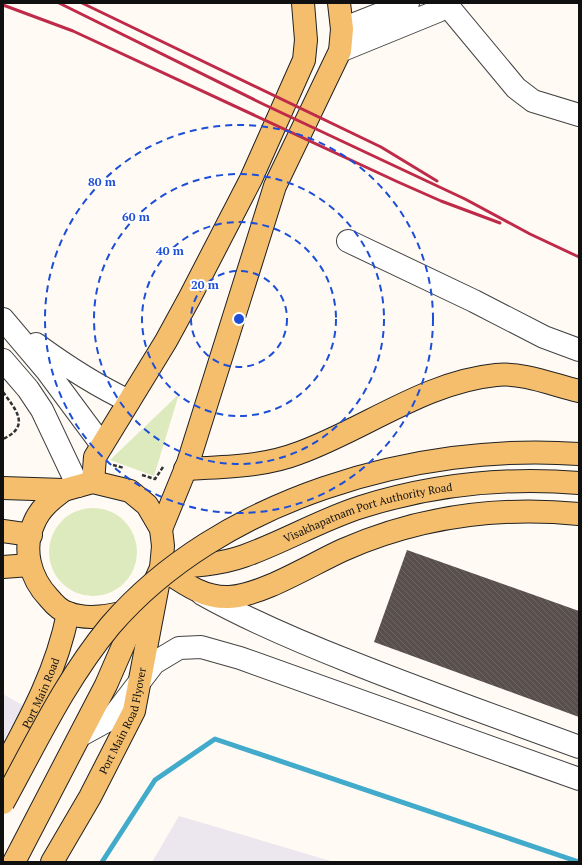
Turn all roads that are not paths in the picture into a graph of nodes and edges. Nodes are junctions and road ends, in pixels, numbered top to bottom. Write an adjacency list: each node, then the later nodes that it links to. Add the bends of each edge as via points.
1 (303, 3): 13 (main road, via 306,34 304,60 241,197 176,322)
2 (340, 3): 5 (main road)
3 (408, 3): 5 (street)
4 (449, 4): 6 (street, via 438,11); 7 (street, via 516,88 533,101)
5 (342, 29): 6 (main road)
6 (340, 51): 16 (main road, via 275,186)
7 (579, 115)
8 (348, 241): 10 (street, via 544,337)
9 (9, 325): 13 (street, via 94,384); 14 (street, via 65,394)
10 (579, 350)
11 (3, 360): 18 (street, via 42,410)
12 (579, 391): 16 (main road, via 520,376 491,376 431,392 298,454 246,465)
13 (129, 401): 14 (main road)
14 (106, 454): 18 (main road, via 95,457)
15 (579, 454): 35 (main road, bridge, via 494,453 398,467 335,484 252,519 222,535 172,568 110,626 71,681)
16 (185, 468): 21 (main road)
17 (579, 483): 26 (main road, Visakhapatnam Port Authority Road, via 487,483 420,492 360,507 243,557 211,564)
18 (79, 486): 19 (main road); 21 (main road, via 130,491 147,505); 23 (main road, via 46,504 34,523)
19 (3, 488)
20 (579, 514): 27 (main road, via 518,511 443,518 370,539 247,595 227,597)
21 (161, 529): 26 (main road, via 164,546)
22 (3, 531): 23 (main road)
23 (31, 535): 24 (main road, via 28,544)
24 (30, 566): 25 (main road); 29 (main road, via 39,588 54,604)
25 (3, 567)
26 (161, 568): 27 (main road); 28 (main road); 30 (main road, Port Main Road Flyover)
27 (202, 594): 32 (street, via 239,615 330,654)
28 (139, 609): 29 (main road, via 95,617); 31 (main road)
29 (68, 613): 33 (main road, Port Main Road, via 63,642 53,668 33,713)
30 (141, 680): 31 (street, via 112,718); 34 (street, via 154,663 179,648 201,647 240,658); 37 (main road, Port Main Road Flyover, via 134,711 90,797)
31 (81, 735): 36 (main road)
32 (579, 747)
33 (3, 769)
34 (579, 779)
35 (3, 803)
36 (14, 862)
37 (52, 862)

